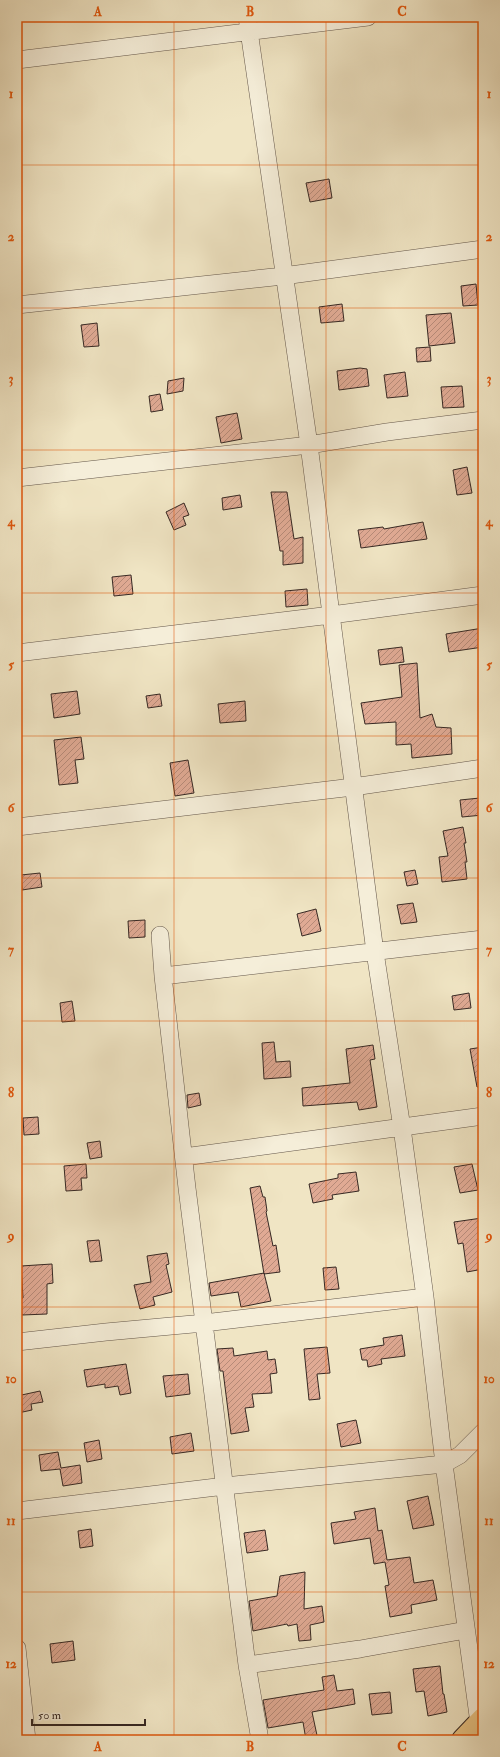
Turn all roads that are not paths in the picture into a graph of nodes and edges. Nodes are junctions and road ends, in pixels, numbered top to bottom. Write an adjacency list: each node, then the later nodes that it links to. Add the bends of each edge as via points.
1 (368, 17): 2 (street)
2 (248, 25): 3 (street); 5 (street)
3 (17, 60)
4 (483, 249): 5 (street)
5 (283, 276): 6 (street); 8 (street)
6 (17, 305)
7 (483, 420): 8 (street)
8 (309, 444): 9 (street); 11 (street)
9 (17, 478)
10 (483, 595): 11 (street)
11 (331, 615): 12 (street); 14 (street)
12 (17, 653)
13 (483, 768): 14 (street)
14 (353, 787): 15 (street); 18 (street)
15 (17, 827)
16 (160, 935): 19 (street)
17 (483, 939): 18 (street)
18 (375, 952): 19 (street); 21 (street)
19 (163, 976): 22 (street)
20 (483, 1116): 21 (street)
21 (402, 1128): 22 (street); 23 (street)
22 (184, 1157): 24 (street)
23 (425, 1297): 24 (street); 27 (street)
24 (204, 1323): 25 (street); 28 (street)
25 (17, 1342)
26 (483, 1432): 27 (street, via 460,1455)
27 (444, 1464): 28 (street); 30 (street)
28 (225, 1486): 29 (street); 32 (street)
29 (17, 1510)
30 (466, 1630): 32 (street, via 360,1649); 33 (street)
31 (17, 1648): 34 (street)
32 (247, 1665): 35 (street)
33 (481, 1721): 36 (main road)
34 (27, 1740)
35 (260, 1740)
36 (464, 1740)

